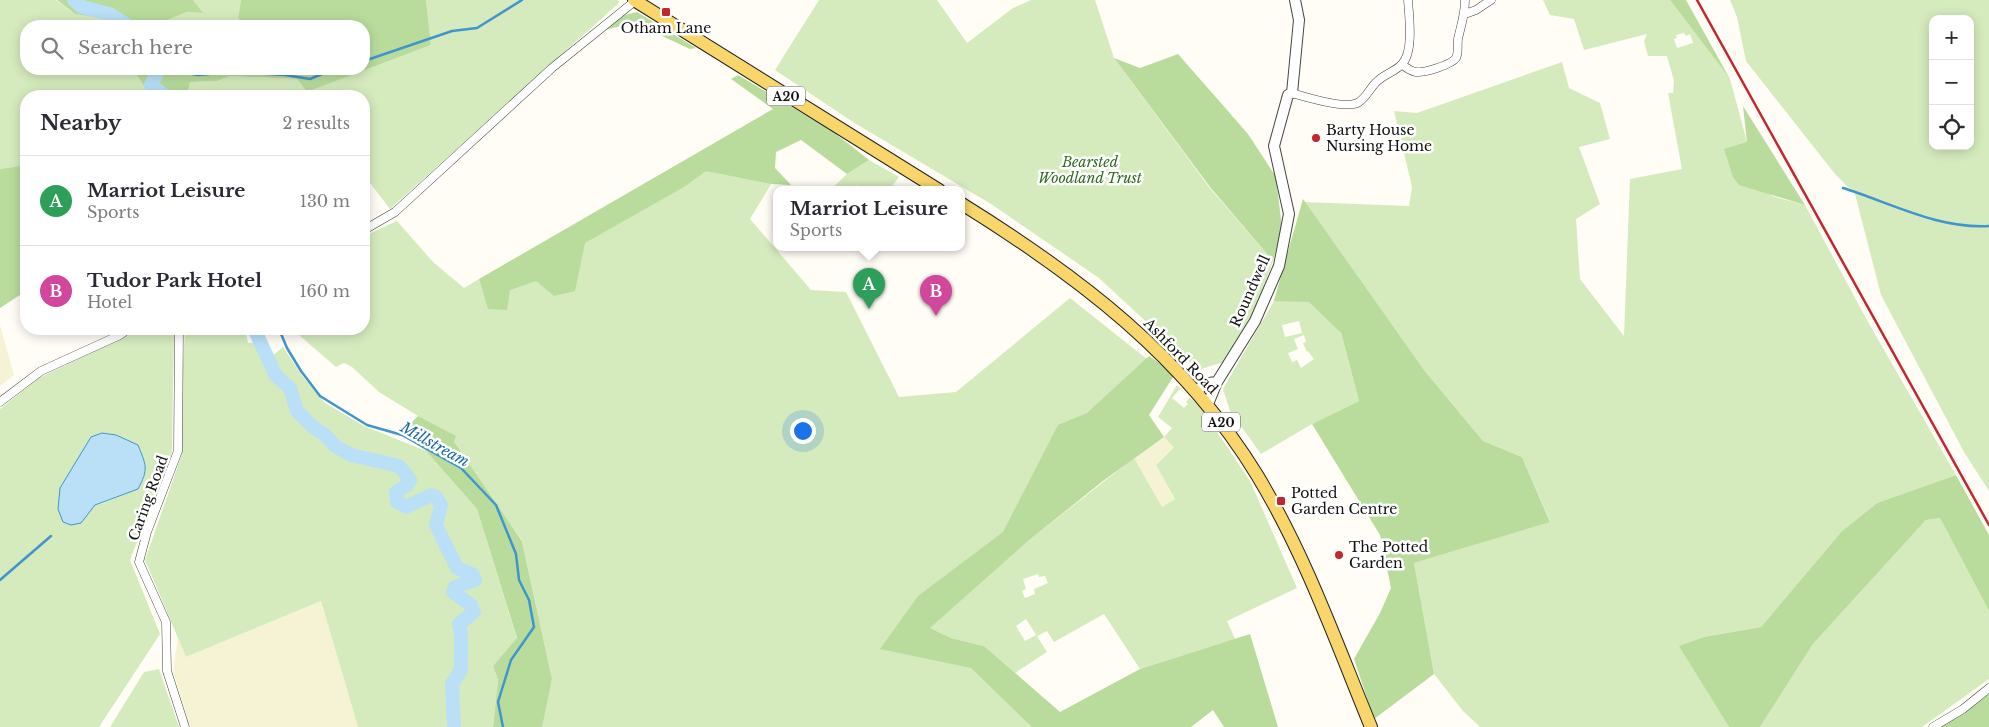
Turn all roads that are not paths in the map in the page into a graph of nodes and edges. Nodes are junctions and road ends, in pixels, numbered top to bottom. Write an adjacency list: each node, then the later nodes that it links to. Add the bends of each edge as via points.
1 (635, 0): 9 (main road, A20); 11 (street, via 552,68 395,212)
2 (1295, 0): 8 (street, Roundwell, via 1298,20)
3 (1408, 0): 7 (street, via 1409,47)
4 (1465, 0): 6 (street)
5 (1492, 0): 6 (street)
6 (1465, 14): 7 (street, via 1457,55 1452,62 1419,72)
7 (1402, 64): 8 (street, via 1378,80 1357,104 1328,102)
8 (1292, 93): 14 (street, Roundwell, via 1288,95 1274,146 1288,214 1279,266 1255,321)
9 (933, 186)
10 (965, 206): 15 (main road, Ashford Road / A20, via 1110,309)
11 (370, 227)
12 (120, 335): 16 (street, via 41,371)
13 (179, 335): 19 (street, Caring Road, via 178,451 139,562 166,622 167,671)
14 (1217, 382): 15 (street); 17 (street, Roundwell)
15 (1196, 390): 17 (main road, Ashford Road / A20)
16 (0, 402)
17 (1208, 404): 20 (main road, Ashford Road / A20, via 1258,476 1293,541)
18 (1989, 688): 21 (street)
19 (185, 727)
20 (1371, 727)
21 (1933, 727)

